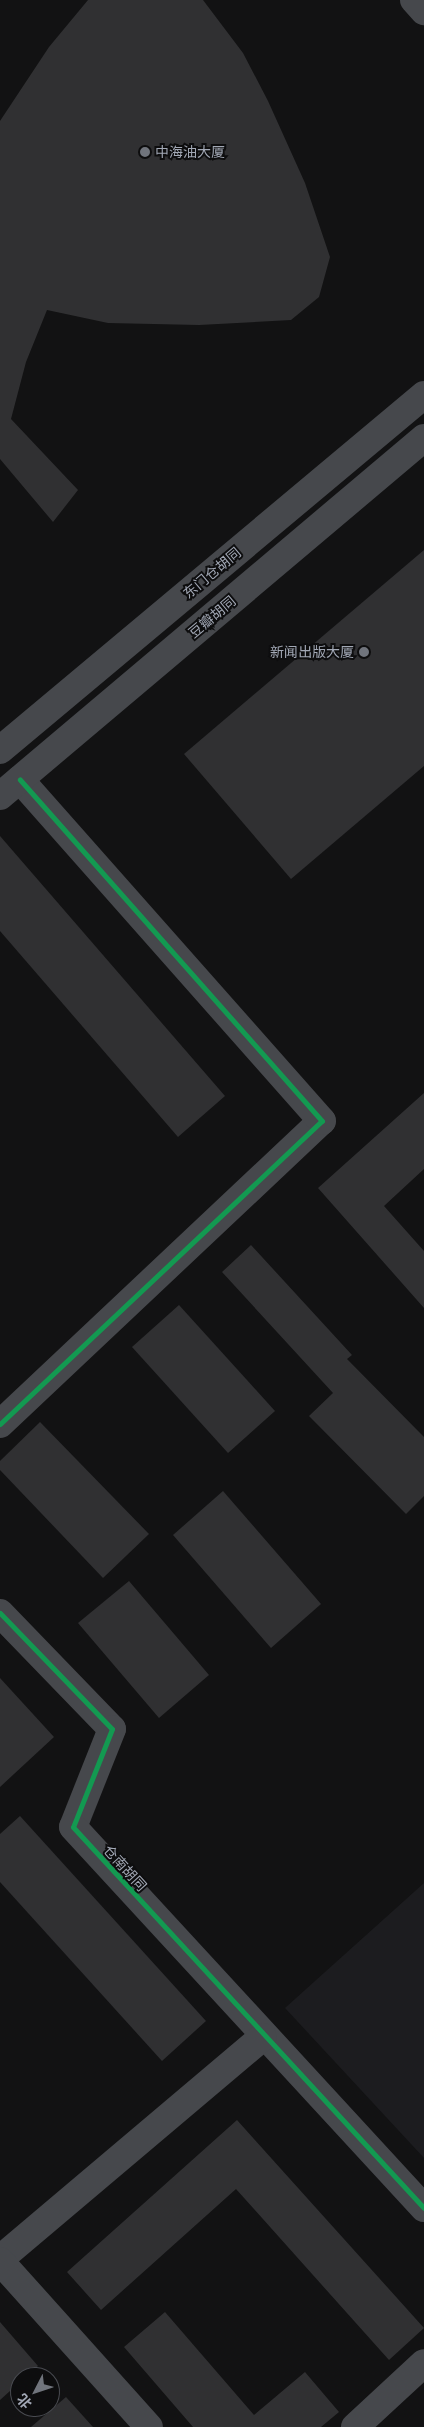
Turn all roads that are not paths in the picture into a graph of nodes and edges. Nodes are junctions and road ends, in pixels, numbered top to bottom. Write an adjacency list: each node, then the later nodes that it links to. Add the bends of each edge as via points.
1 (414, 0): 2 (street)
2 (424, 11)
3 (424, 395): 5 (street, 东门仓胡同)
4 (424, 438): 6 (street, 豆瓣胡同)
5 (0, 750)
6 (10, 788): 7 (street, via 322,1121)
7 (0, 1424)
8 (0, 1613): 9 (street, 仓南胡同, via 112,1729 73,1827)
9 (263, 2038): 10 (street, 仓南胡同); 11 (street)
10 (424, 2208)
11 (0, 2260): 13 (street)
12 (424, 2363): 14 (street)
13 (150, 2427)
14 (356, 2427)

